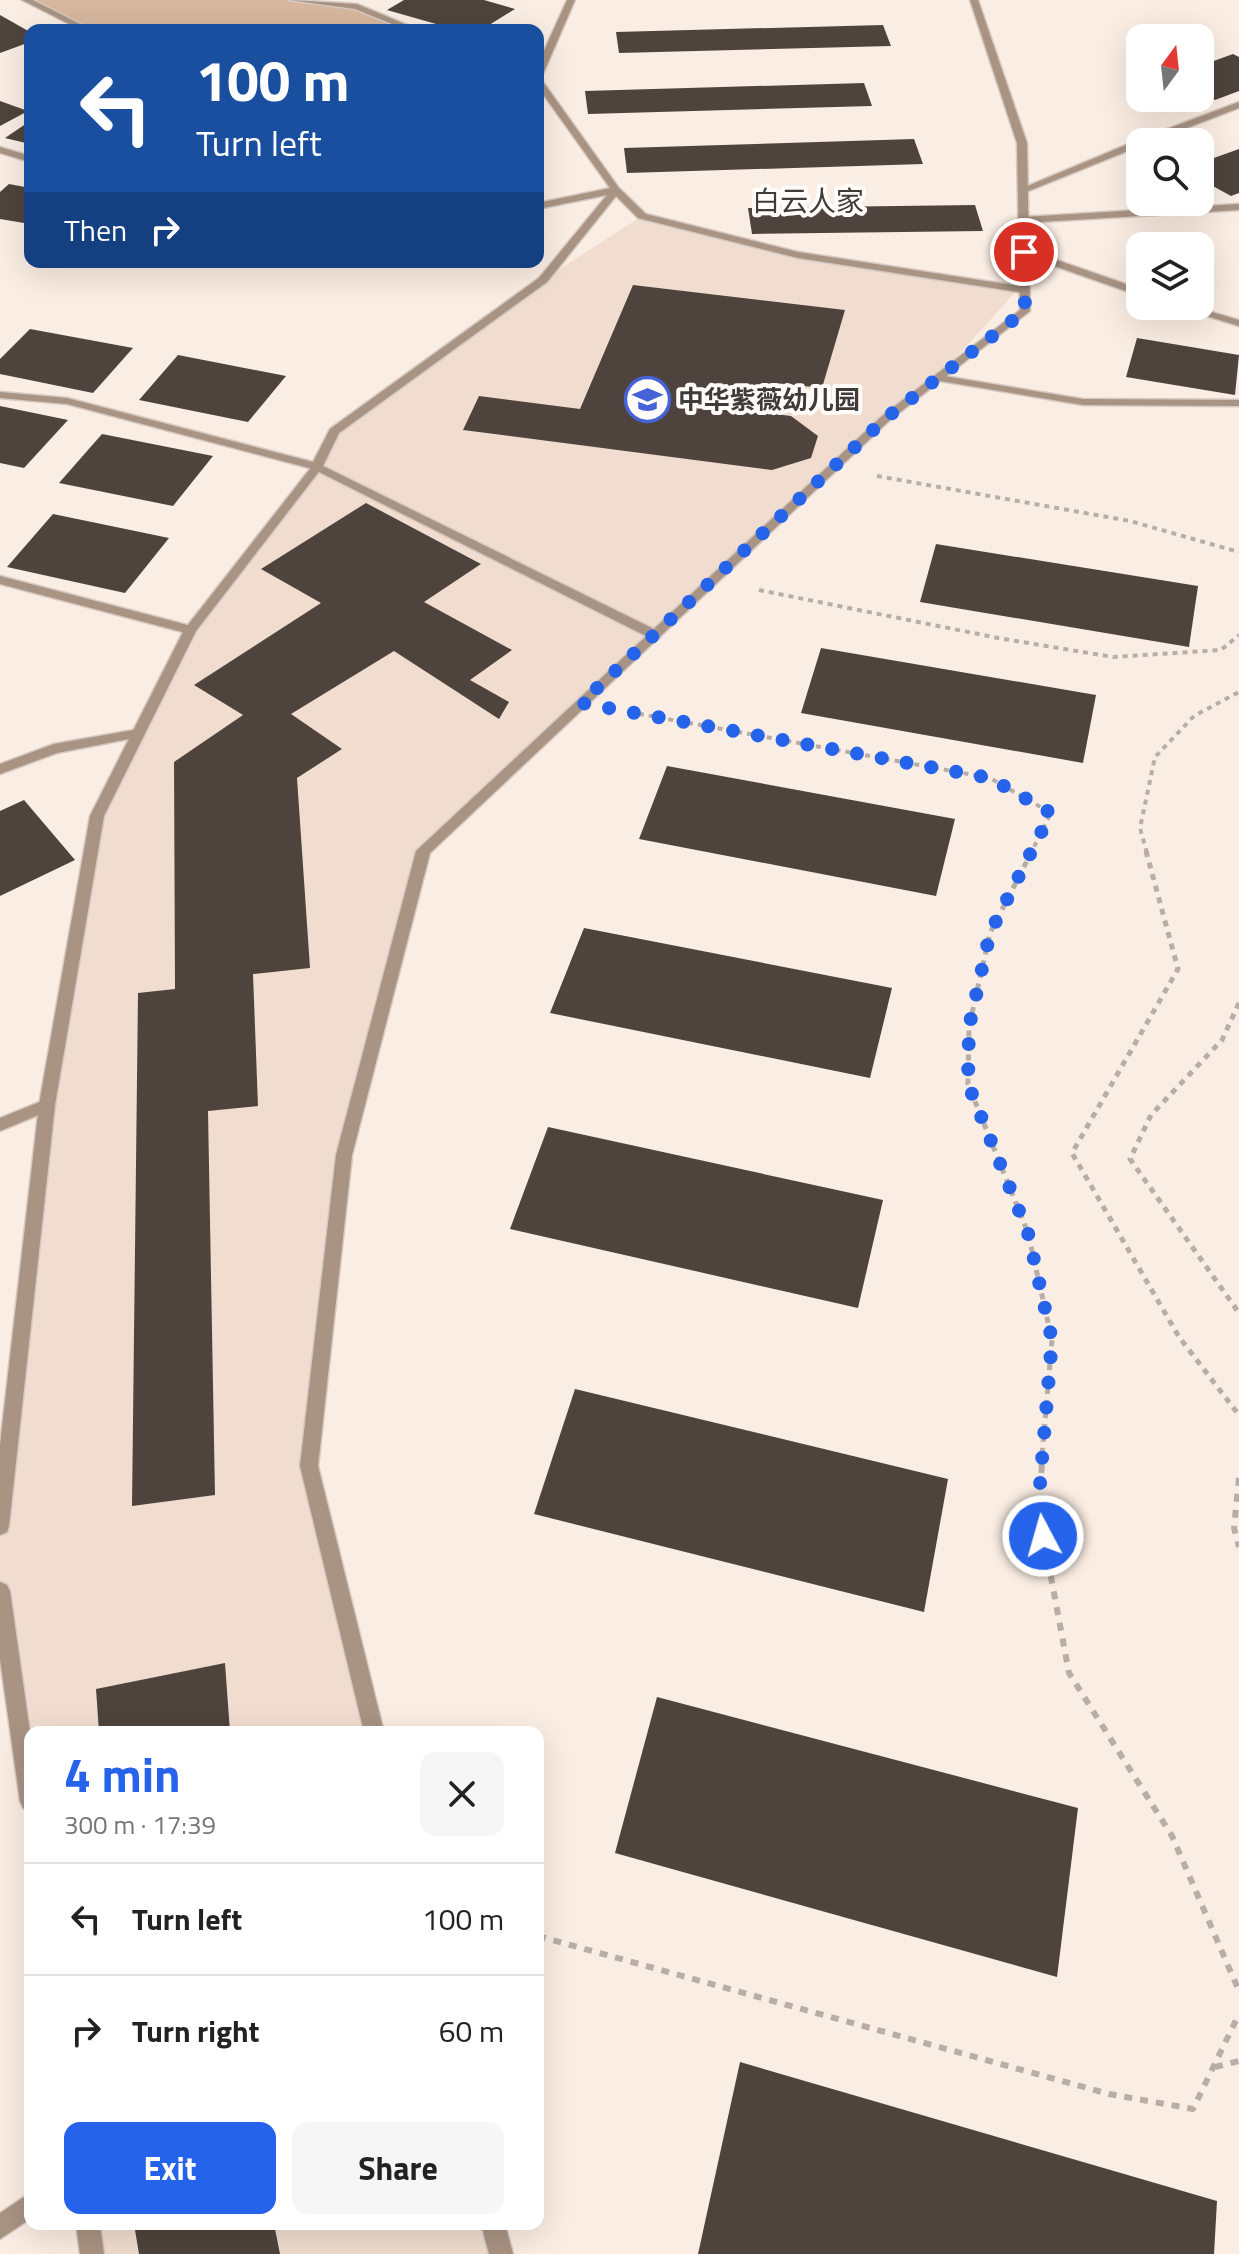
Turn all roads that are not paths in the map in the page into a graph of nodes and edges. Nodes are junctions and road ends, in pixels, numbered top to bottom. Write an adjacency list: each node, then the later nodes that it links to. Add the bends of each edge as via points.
1 (26, 0): 5 (street)
2 (293, 0): 6 (street, via 357,7)
3 (571, 0): 7 (street)
4 (974, 0): 15 (street, via 1022,143)
5 (76, 24)
6 (400, 24)
7 (544, 61)
8 (544, 89): 14 (street)
9 (1239, 105): 10 (street)
10 (1178, 128)
11 (1126, 148): 15 (street)
12 (0, 150): 13 (street)
13 (24, 157)
14 (616, 190): 16 (street); 21 (street, via 642,216 798,255); 27 (street, via 543,280 334,431)
15 (1023, 190): 18 (street)
16 (544, 205)
17 (1239, 207): 18 (street)
18 (1023, 220): 19 (street)
19 (1024, 252): 20 (street); 21 (street)
20 (1126, 288)
21 (1024, 290): 24 (street, via 1025,311)
22 (1214, 316): 23 (street)
23 (1239, 323)
24 (938, 378): 26 (street, via 1083,402); 30 (street, via 886,418)
25 (0, 395): 27 (street, via 67,401)
26 (1239, 403)
27 (317, 467): 29 (street); 30 (street)
28 (0, 580): 29 (street)
29 (190, 630): 31 (street)
30 (655, 635): 37 (street, via 423,851 344,1155 309,1466)
31 (139, 733): 32 (street, via 54,749); 33 (street, via 97,816)
32 (0, 769)
33 (47, 1105): 34 (street); 35 (street)
34 (0, 1125)
35 (0, 1526)
36 (1, 1604): 38 (street)
37 (373, 1726)
38 (24, 1760)
39 (24, 2209): 40 (street)
40 (0, 2227)
41 (89, 2230): 43 (street)
42 (495, 2230): 44 (street)
43 (92, 2254)
44 (501, 2254)

